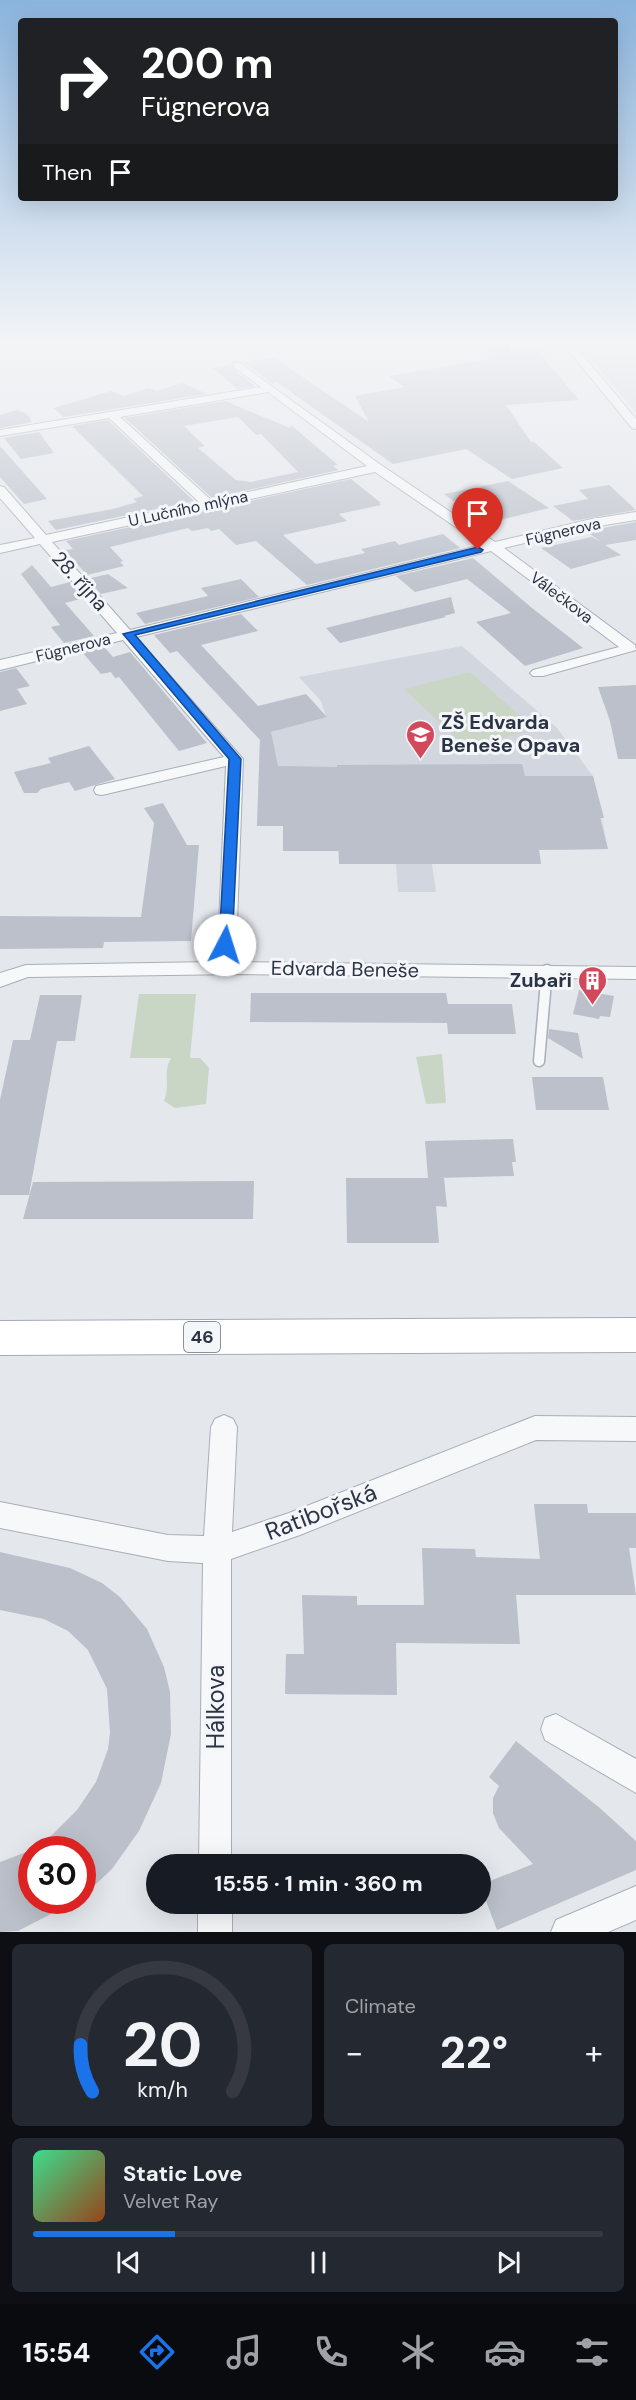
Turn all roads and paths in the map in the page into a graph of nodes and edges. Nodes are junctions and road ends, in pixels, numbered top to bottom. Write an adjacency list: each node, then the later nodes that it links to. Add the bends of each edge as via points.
1 (19, 430): 4 (street)
2 (128, 430): 7 (street)
3 (325, 430): 5 (street, Válečkova)
4 (0, 433)
5 (377, 468): 7 (street, U Lučního mlýna); 10 (street, Válečkova)
6 (0, 490): 9 (street, 28. října)
7 (208, 504): 9 (street, U Lučního mlýna)
8 (636, 516): 10 (street, Fügnerova)
9 (43, 539): 11 (street, U Lučního mlýna); 12 (street, 28. října)
10 (493, 547): 12 (street, Fügnerova); 13 (street, Válečkova)
11 (0, 549)
12 (128, 634): 14 (street, Fügnerova); 16 (street, 28. října)
13 (633, 648): 15 (street, Válečkova)
14 (0, 665)
15 (538, 673)
16 (235, 759): 17 (street); 18 (street)
17 (102, 790)
18 (223, 968): 19 (street, Edvarda Beneše); 21 (street, Edvarda Beneše, via 26,971)
19 (547, 970): 20 (street, Edvarda Beneše); 22 (lane)
20 (636, 973)
21 (0, 980)
22 (539, 1061)
23 (636, 1335): 24 (main road, 46)
24 (0, 1338)
25 (224, 1427): 28 (street, Hálkova)
26 (636, 1429): 28 (street, Ratibořská, via 535,1428 290,1526)
27 (1, 1517): 28 (street, Ratibořská, via 168,1548)
28 (217, 1550): 31 (street, Hálkova)
29 (556, 1729): 30 (street)
30 (636, 1778)
31 (215, 1854)
32 (636, 1903): 35 (street)
33 (215, 1914): 34 (street)
34 (215, 1932)
35 (568, 1932)

